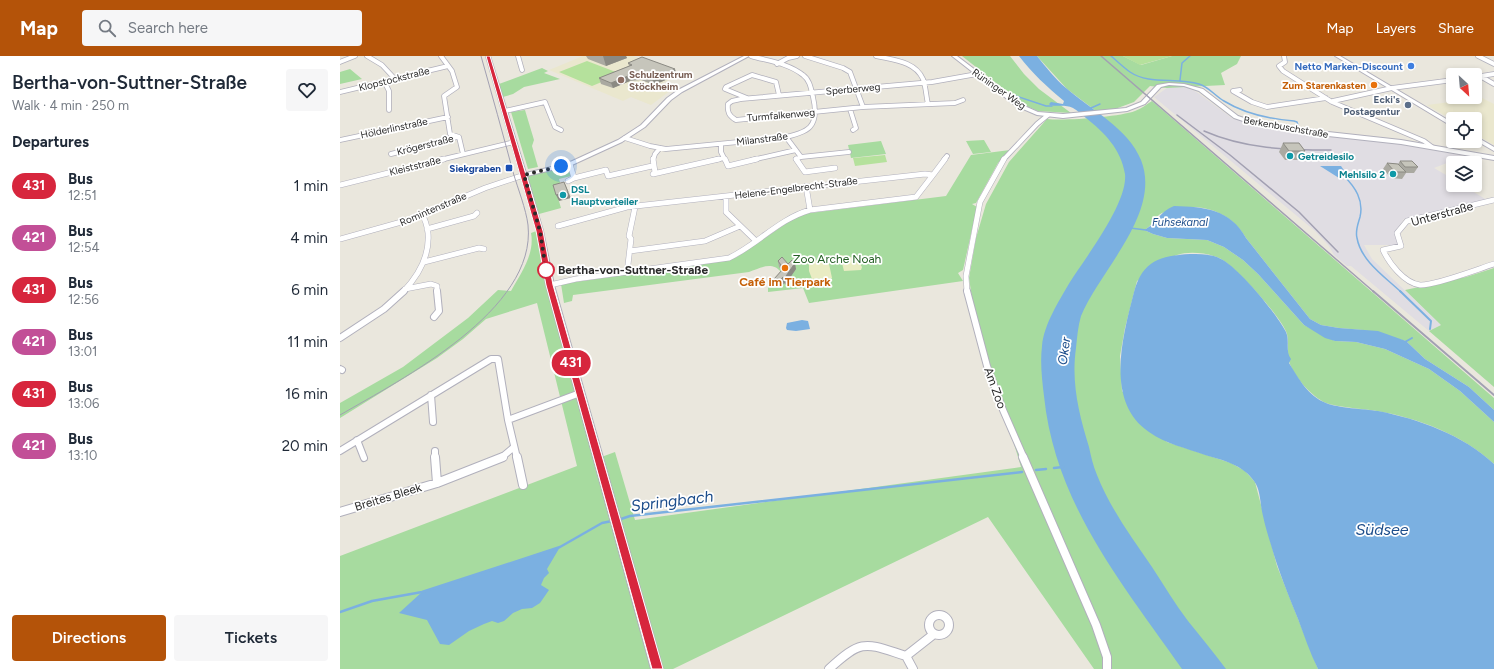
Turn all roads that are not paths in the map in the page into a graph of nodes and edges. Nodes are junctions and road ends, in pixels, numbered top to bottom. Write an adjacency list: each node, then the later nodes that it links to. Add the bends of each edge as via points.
1 (355, 56): 15 (street)
2 (367, 56): 24 (street, via 382,65)
3 (441, 56): 18 (street, Krögerstraße)
4 (488, 56): 44 (street)
5 (518, 56): 19 (street)
6 (747, 56): 53 (street, via 680,91 646,123)
7 (751, 56): 16 (street)
8 (797, 56): 16 (street)
9 (805, 56): 29 (street, via 848,71 853,76)
10 (876, 56): 27 (street, via 913,67 920,72)
11 (954, 56): 20 (street, Rüninger Weg)
12 (1284, 56): 36 (street, via 1284,62 1279,66 1283,71)
13 (1337, 56): 30 (street)
14 (1478, 56): 17 (street)
15 (340, 62)
16 (777, 64): 33 (street, via 804,76)
17 (1494, 64)
18 (448, 66): 24 (street, Klopstockstraße); 47 (street, Krögerstraße, via 457,87 444,96)
19 (522, 70)
20 (977, 74): 27 (street, Sperberweg); 46 (street, Rüninger Weg, via 1018,105)
21 (1494, 74): 22 (street)
22 (1482, 76)
23 (1482, 77): 28 (street)
24 (395, 79): 25 (street, Klopstockstraße)
25 (384, 81): 32 (street, Klopstockstraße); 43 (street, via 389,92)
26 (1446, 81): 30 (street)
27 (924, 83): 29 (street, Sperberweg); 40 (street)
28 (1494, 84)
29 (857, 88): 33 (street, Sperberweg); 41 (street)
30 (1392, 88): 39 (street); 48 (street)
31 (1240, 90): 36 (street, via 1233,91 1252,103 1272,107)
32 (340, 92)
33 (812, 92): 34 (street, Sperberweg); 45 (street)
34 (779, 95): 35 (street, Sperberweg); 35 (street, via 776,82 754,75 726,87)
35 (747, 98): 38 (street, Sperberweg)
36 (1326, 98): 39 (street)
37 (963, 100): 40 (street, Turmfalkenweg, via 955,103)
38 (730, 102): 45 (street, Turmfalkenweg, via 727,114 736,120)
39 (1332, 102): 58 (street, via 1424,141)
40 (928, 104): 41 (street, Turmfalkenweg)
41 (863, 107): 42 (street, Turmfalkenweg)
42 (850, 109): 45 (street, Turmfalkenweg); 50 (street, via 856,128)
43 (389, 110)
44 (504, 111): 49 (street, via 545,102 555,127); 55 (street)
45 (816, 112): 52 (street, Milanstraße, via 810,126)
46 (1048, 115): 58 (street, Berkenbuschstraße, via 1106,113 1127,109 1143,103 1156,88 1184,84 1201,90 1230,114 1247,122); 115 (street, Am Zoo, via 1005,157 980,202 966,276 967,292 994,387 1096,625 1107,657)
47 (448, 117): 51 (street, Krögerstraße, via 450,134); 54 (street, Hölderlinstraße)
48 (1446, 121)
49 (561, 130)
50 (853, 130)
51 (459, 137): 63 (street, Krögerstraße); 64 (street, Krögerstraße)
52 (786, 137): 57 (street, Milanstraße); 61 (street)
53 (625, 138): 59 (street, Milanstraße); 69 (street)
54 (340, 140)
55 (514, 142): 64 (street, Kleiststraße); 72 (street)
56 (1482, 142): 60 (street)
57 (721, 144): 59 (street, Milanstraße); 67 (street)
58 (1432, 147): 68 (street, Berkenbuschstraße)
59 (660, 148): 70 (street, via 654,156)
60 (1494, 149)
61 (796, 150): 66 (street); 67 (street, via 728,166)
62 (849, 152): 66 (street)
63 (391, 154)
64 (463, 154): 76 (street, Kleiststraße)
65 (947, 156): 73 (street)
66 (801, 157): 71 (street, via 796,159 805,172)
67 (724, 158): 70 (street, via 653,174 655,172)
68 (1494, 158)
69 (570, 164): 72 (street); 74 (street)
70 (652, 166): 74 (street, via 608,176 606,170)
71 (835, 168)
72 (524, 175): 83 (street, Romintenstraße, via 480,189); 94 (street, via 540,231)
73 (933, 175): 77 (street, Helene-Engelbrecht-Straße); 81 (street, via 916,197)
74 (574, 178): 75 (street)
75 (568, 181)
76 (340, 185)
77 (806, 186): 78 (street, Helene-Engelbrecht-Straße); 81 (street)
78 (726, 196): 80 (street, Helene-Engelbrecht-Straße); 85 (street, via 726,212)
79 (1494, 200): 92 (street, Unterstraße, via 1407,221 1397,233 1401,246 1383,250 1388,261 1398,272 1419,285 1434,283)
80 (635, 206): 84 (street, Helene-Engelbrecht-Straße); 90 (street, via 629,236 632,239)
81 (810, 210): 88 (street, via 791,216)
82 (477, 213): 86 (street)
83 (422, 215): 86 (street, via 427,221); 87 (street, Romintenstraße)
84 (558, 226)
85 (740, 226): 88 (street); 90 (street, via 705,241)
86 (427, 229): 91 (street, via 428,248)
87 (340, 239)
88 (756, 241): 93 (street, via 730,258)
89 (484, 249): 91 (street, via 479,248)
90 (630, 251): 93 (street)
91 (424, 262): 95 (street)
92 (1494, 264)
93 (627, 273): 94 (street)
94 (550, 285): 98 (street)
95 (405, 289): 96 (street, via 431,284 437,286 439,311); 97 (street, via 380,312)
96 (434, 317)
97 (340, 338)
98 (580, 393): 100 (street); 112 (street)
99 (431, 395): 100 (street, via 491,359 498,359); 101 (street); 102 (street)
100 (508, 420): 103 (street)
101 (433, 422)
102 (357, 440): 104 (street); 106 (street)
103 (514, 447): 107 (street, Breites Bleek, via 504,457); 108 (street)
104 (340, 451)
105 (435, 451): 107 (street, Breites Bleek)
106 (364, 458)
107 (437, 483): 109 (street, Breites Bleek)
108 (523, 485)
109 (340, 512)
110 (934, 634): 111 (street)
111 (906, 656): 113 (street, via 866,644 850,649); 114 (street)
112 (657, 669)
113 (829, 669)
114 (913, 669)
115 (1107, 669)

